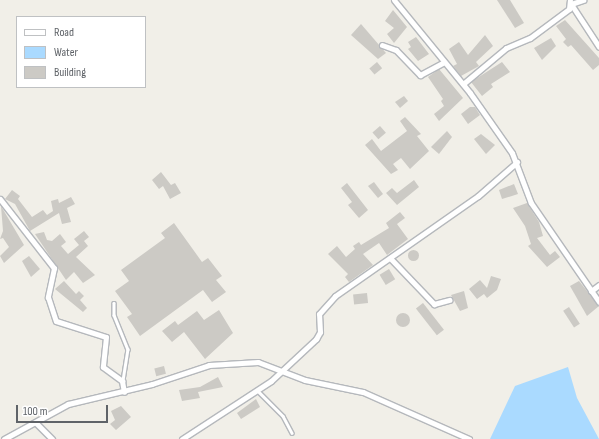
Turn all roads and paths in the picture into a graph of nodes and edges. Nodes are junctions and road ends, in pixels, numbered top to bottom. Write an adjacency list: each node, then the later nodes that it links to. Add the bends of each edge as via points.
1 (394, 0): 6 (street)
2 (583, 0): 3 (street)
3 (570, 2): 5 (street); 7 (street, via 530,38 506,48)
4 (382, 45): 6 (street, via 396,50 420,75)
5 (599, 47)
6 (444, 62): 7 (street)
7 (463, 84): 8 (street)
8 (517, 162): 10 (street, via 478,196); 12 (street, via 531,202 554,231)
9 (0, 199): 17 (street, via 54,268 48,296 56,321 106,337 103,367)
10 (390, 258): 13 (street, via 434,304); 16 (street, via 323,308 319,314 318,336)
11 (599, 285): 12 (street)
12 (591, 291): 14 (street)
13 (449, 300)
14 (599, 302)
15 (114, 303): 17 (lane, via 114,315 128,349)
16 (282, 371): 18 (street); 19 (street, via 258,362 215,364); 25 (street, via 316,383 363,392)
17 (122, 381): 19 (street)
18 (258, 391): 21 (lane, via 283,416); 24 (street)
19 (124, 392): 20 (street, via 68,404)
20 (36, 423): 22 (street); 23 (street)
21 (292, 433)
22 (4, 439)
23 (52, 439)
24 (182, 439)
25 (470, 439)

